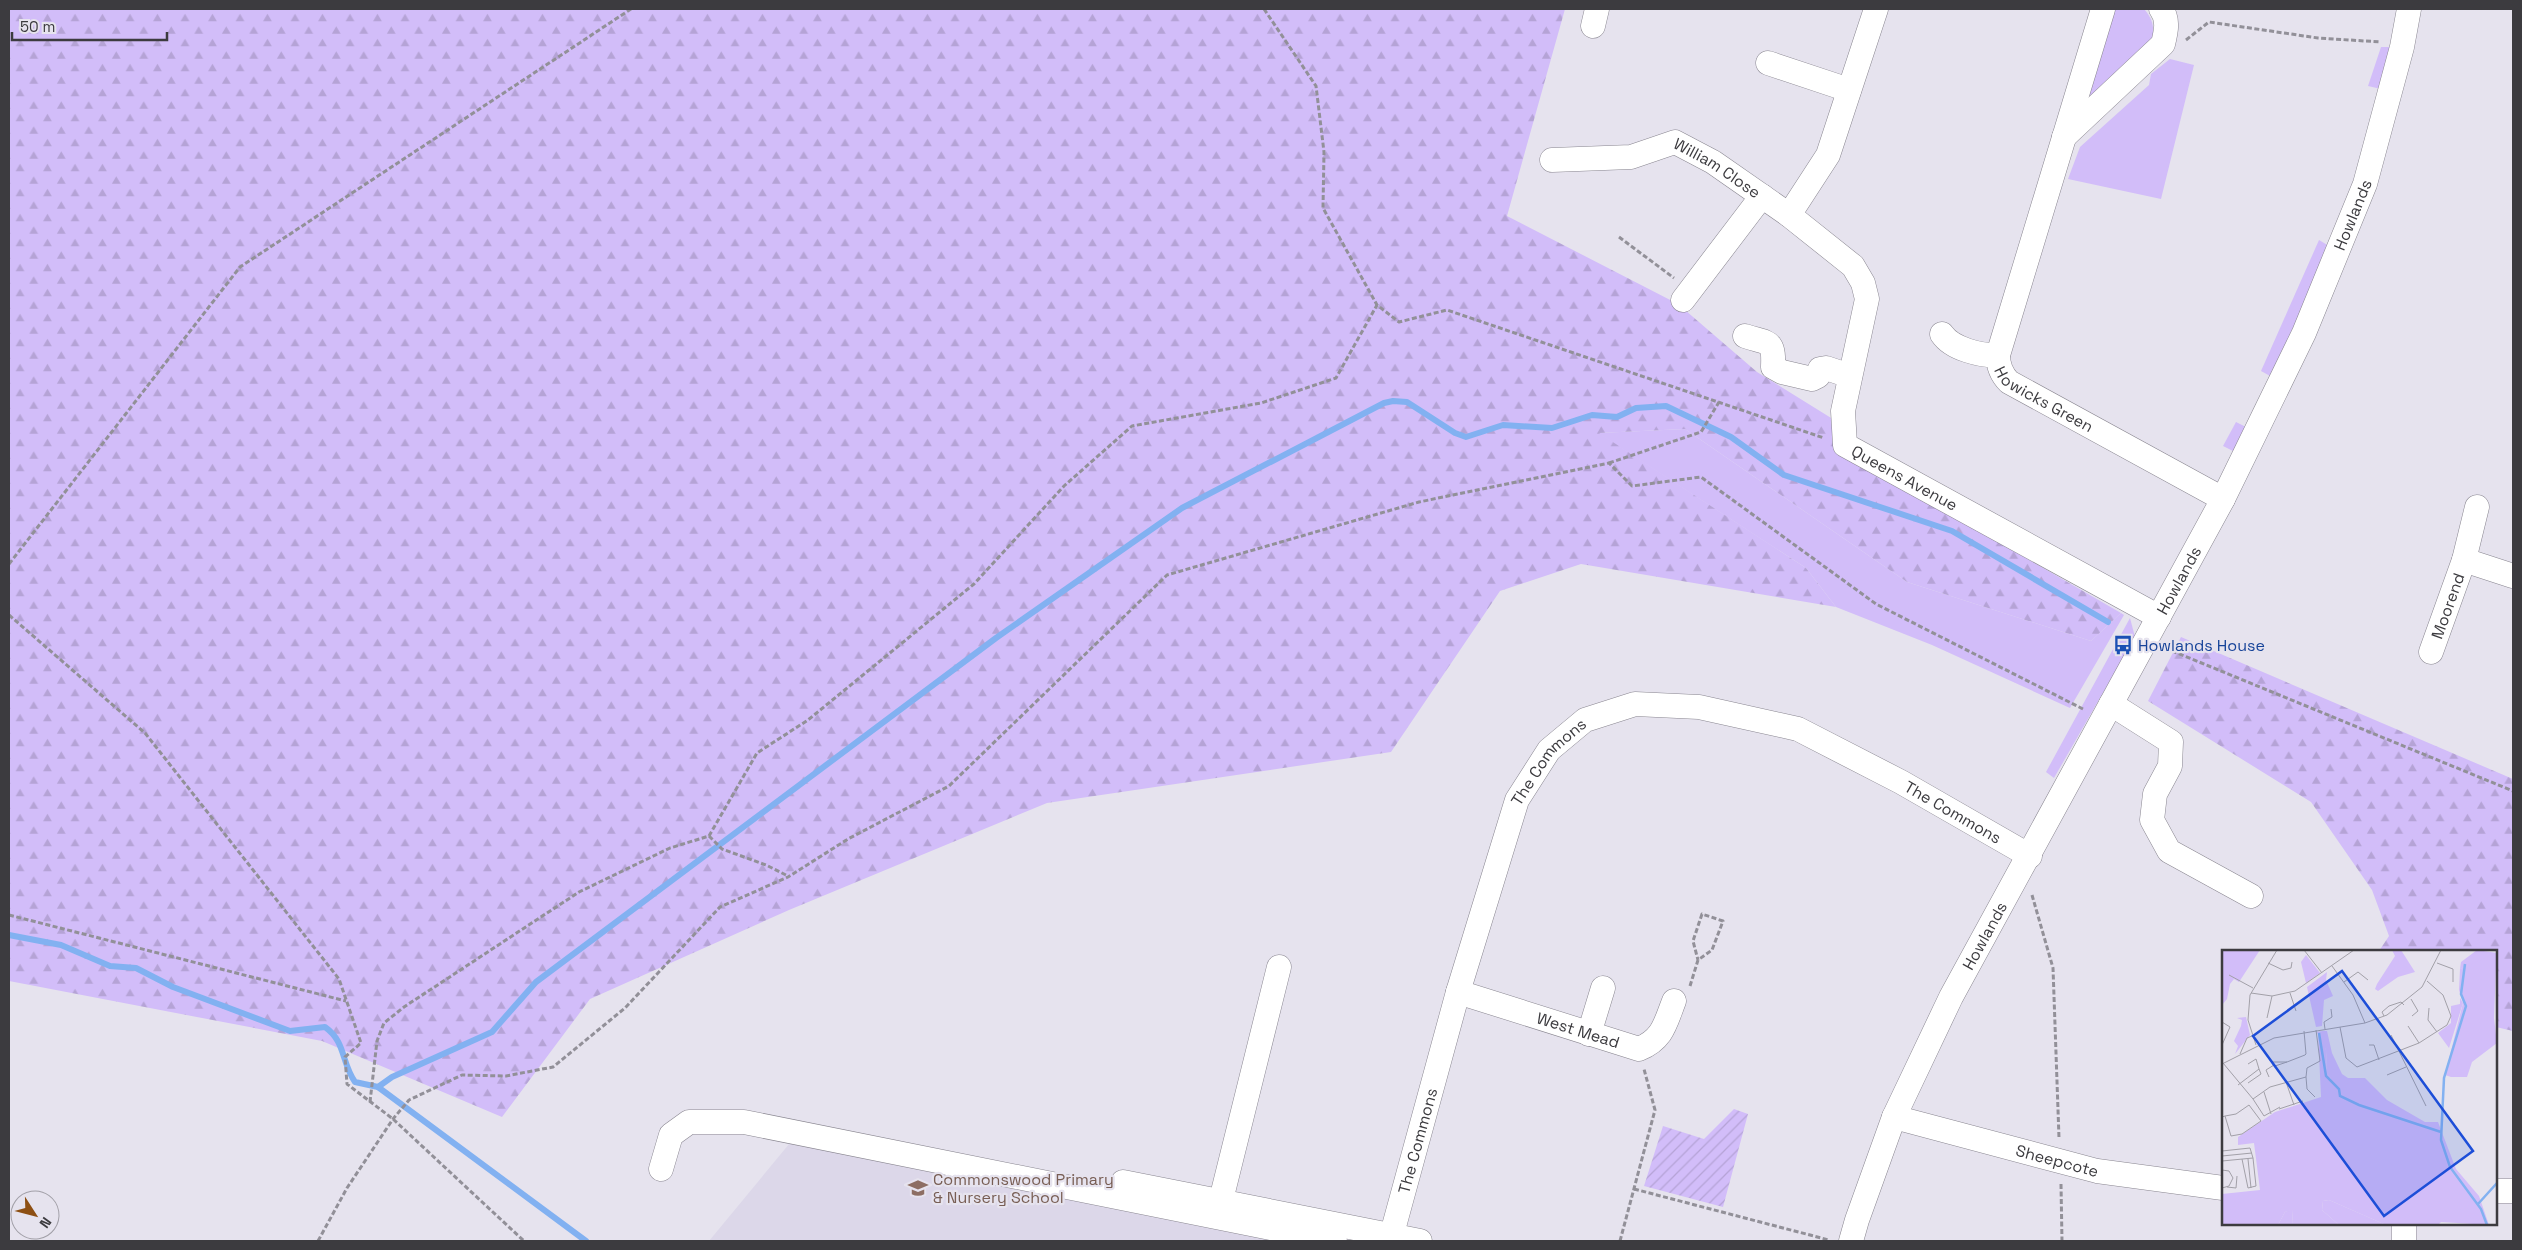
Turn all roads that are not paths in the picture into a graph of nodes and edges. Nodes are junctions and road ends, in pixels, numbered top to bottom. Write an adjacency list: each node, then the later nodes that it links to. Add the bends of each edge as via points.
1 (1876, 9): 6 (street)
2 (2103, 9): 7 (street, Howicks Green)
3 (2161, 9): 7 (street, via 2167,28 2163,44)
4 (2409, 9): 16 (street, Howlands, via 2361,193 2304,333)
5 (1768, 63): 6 (street)
6 (1849, 90): 10 (street, via 1828,155)
7 (2062, 138): 14 (street, Howicks Green)
8 (1552, 160): 9 (street, William Close, via 1631,157 1675,142 1712,162)
9 (1762, 196): 10 (street, William Close); 11 (street)
10 (1789, 215): 15 (street, Queens Avenue, via 1853,266 1863,283 1866,299)
11 (1687, 295)
12 (1942, 334): 14 (street, via 1947,341 1984,356)
13 (1745, 336): 15 (street, via 1769,344 1773,349 1772,367 1782,372 1812,379 1818,376 1820,369 1826,368)
14 (1998, 355): 16 (street, Howicks Green, via 2002,374 2009,382)
15 (1850, 376): 20 (street, Queens Avenue, via 1843,411 1845,446)
16 (2223, 499): 20 (street, Howlands)
17 (2477, 507): 18 (street, Moorend)
18 (2464, 560): 19 (street, Moorend); 21 (street, Moorend)
19 (2513, 576)
20 (2159, 617): 22 (street, Howlands)
21 (2431, 652)
22 (2107, 712): 23 (street, Howlands); 24 (street, via 2172,742 2170,766 2155,794 2152,820 2169,851)
23 (2027, 862): 27 (street, The Commons, via 1901,782 1798,729 1699,707 1635,704 1585,720 1549,750 1518,800); 31 (street, Howlands, via 1951,997)
24 (2251, 896)
25 (1279, 967): 36 (street)
26 (1603, 988): 29 (street)
27 (1458, 992): 29 (street, West Mead); 38 (street, The Commons)
28 (1674, 1001): 29 (street, West Mead, via 1660,1035 1639,1049)
29 (1589, 1034)
30 (729, 1110): 36 (street)
31 (1894, 1118): 33 (street, Sheepcote, via 2097,1171); 41 (street, Howlands)
32 (661, 1169): 39 (street, via 671,1135 689,1122 744,1122)
33 (2222, 1188)
34 (2513, 1190): 35 (street)
35 (2497, 1191)
36 (1221, 1200): 38 (street)
37 (2404, 1225): 42 (street)
38 (1391, 1239): 40 (street)
39 (1335, 1241)
40 (1420, 1241)
41 (1852, 1241)
42 (2404, 1241)

